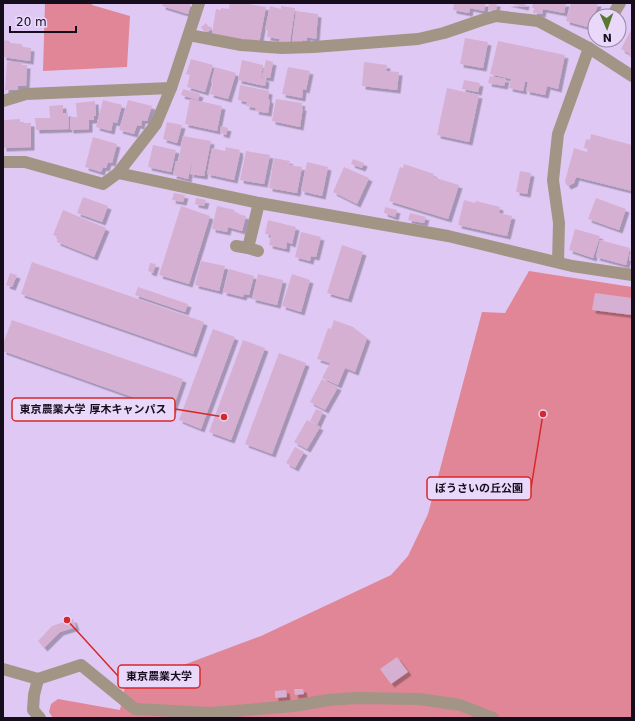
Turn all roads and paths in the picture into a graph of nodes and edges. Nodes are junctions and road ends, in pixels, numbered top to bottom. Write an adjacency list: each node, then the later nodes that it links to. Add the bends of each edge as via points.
1 (198, 3): 2 (street)
2 (189, 34): 3 (street, via 241,45 314,47 418,39 496,16 538,20); 7 (street)
3 (587, 44)
4 (591, 48): 13 (street, via 558,134 553,180 559,222)
5 (595, 48): 6 (street)
6 (632, 76)
7 (171, 88): 8 (street, via 26,94); 10 (street, via 156,124)
8 (3, 101)
9 (3, 162): 10 (street, via 25,162 103,184)
10 (118, 173): 11 (street)
11 (260, 203): 12 (street); 13 (street, via 448,236)
12 (247, 248)
13 (558, 262): 14 (street)
14 (632, 275)
15 (3, 669): 16 (street)
16 (38, 679): 17 (street, via 33,710); 18 (street, via 81,665 136,709 210,713 294,706 335,699 419,699 460,705)
17 (40, 718)
18 (493, 718)

